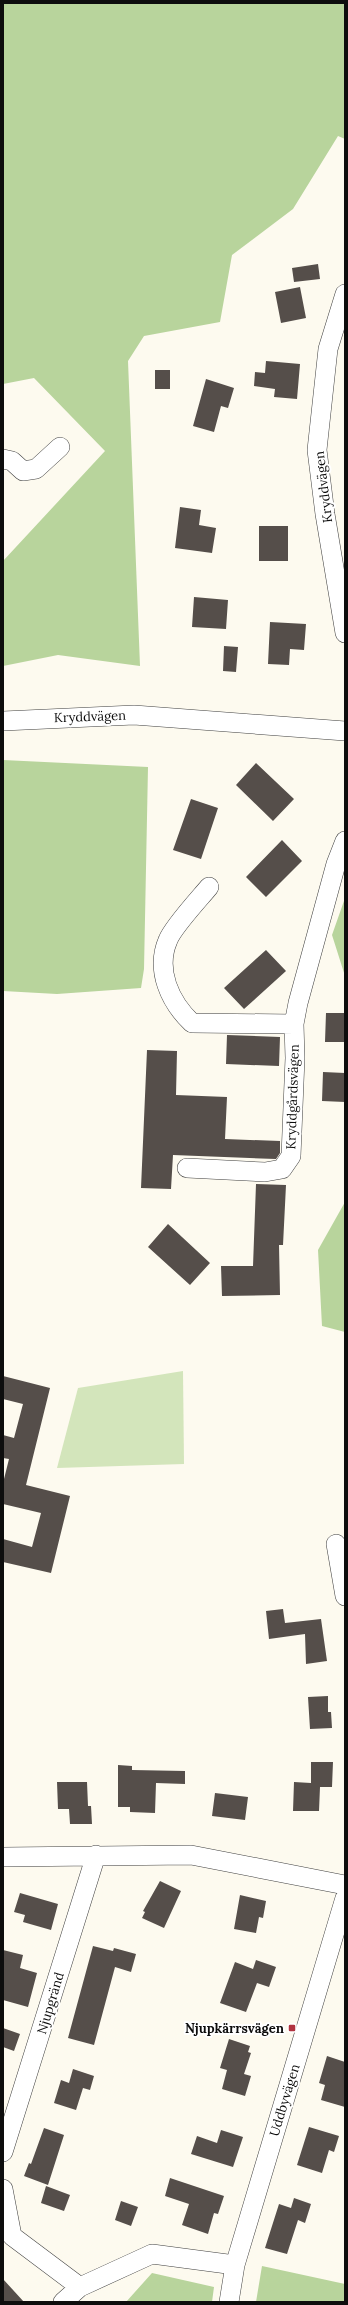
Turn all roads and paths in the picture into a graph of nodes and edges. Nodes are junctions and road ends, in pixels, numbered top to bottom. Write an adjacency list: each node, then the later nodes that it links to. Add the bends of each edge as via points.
1 (345, 294): 4 (street, Kryddvägen, via 328,349 317,450 325,514)
2 (60, 446): 3 (street, via 36,469 23,471 12,461)
3 (3, 459)
4 (339, 551): 5 (street, Kryddvägen)
5 (345, 633)
6 (3, 721): 7 (street, Kryddvägen, via 134,715)
7 (345, 731)
8 (345, 841): 10 (street, Kryddgårdsvägen, via 336,864)
9 (209, 886): 10 (street, via 168,939 163,962 170,996 181,1013 192,1023)
10 (294, 1024): 11 (street, Kryddgårdsvägen, via 291,1156 282,1169 265,1172)
11 (187, 1168)
12 (336, 1544): 13 (street)
13 (345, 1596)
14 (96, 1855): 15 (street); 16 (street, via 191,1855); 18 (street, Njupgränd)
15 (3, 1857)
16 (345, 1885)
17 (345, 1898): 20 (street, Uddbyvägen)
18 (3, 2152)
19 (3, 2189): 21 (street, via 12,2236)
20 (235, 2265): 21 (street, via 152,2254); 23 (street, Uddbyvägen)
21 (80, 2287): 22 (street)
22 (63, 2302)
23 (229, 2302)

